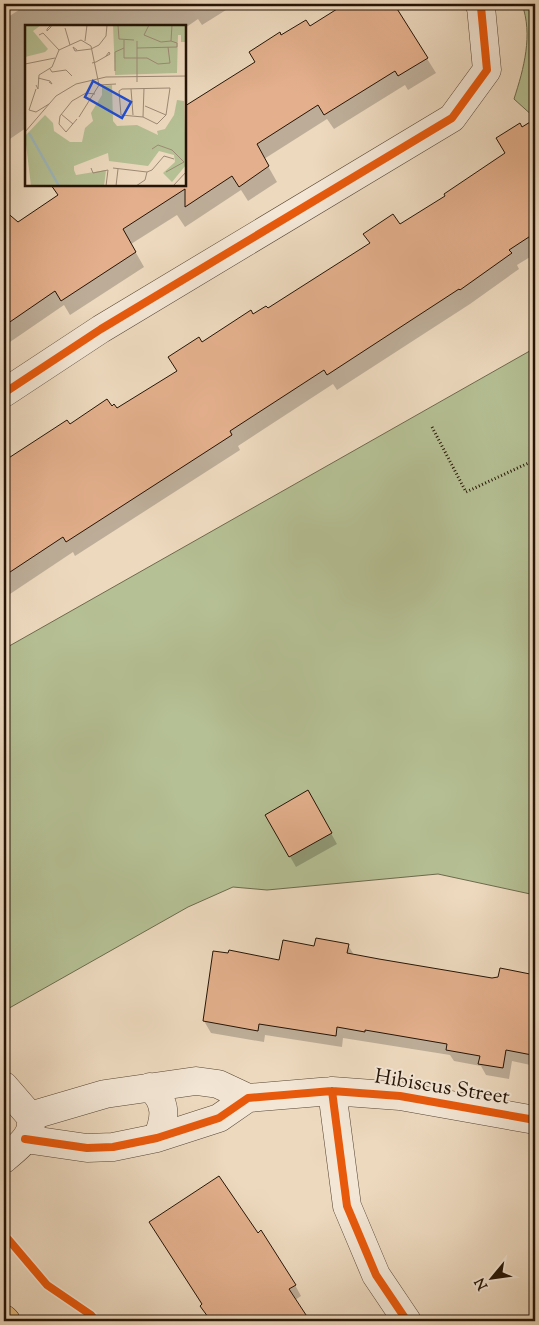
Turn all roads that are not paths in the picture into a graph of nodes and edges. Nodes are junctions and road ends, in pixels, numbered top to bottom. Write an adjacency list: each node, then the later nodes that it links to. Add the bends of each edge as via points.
1 (479, 4): 2 (street, via 487,70 452,118 101,329)
2 (4, 393)
3 (4, 1086): 8 (street)
4 (150, 1087): 6 (street, via 196,1080 218,1084); 8 (street, via 105,1094); 9 (street, via 162,1102 165,1116)
5 (332, 1090): 6 (street, Hibiscus Street); 7 (street, Hibiscus Street, via 400,1096); 11 (street, via 347,1206 376,1275)
6 (248, 1098): 9 (street, Hibiscus Street, via 219,1118)
7 (535, 1120)
8 (28, 1127): 9 (street, Hibiscus Street, via 87,1148); 10 (street)
9 (158, 1138)
10 (4, 1159)
11 (407, 1321)

